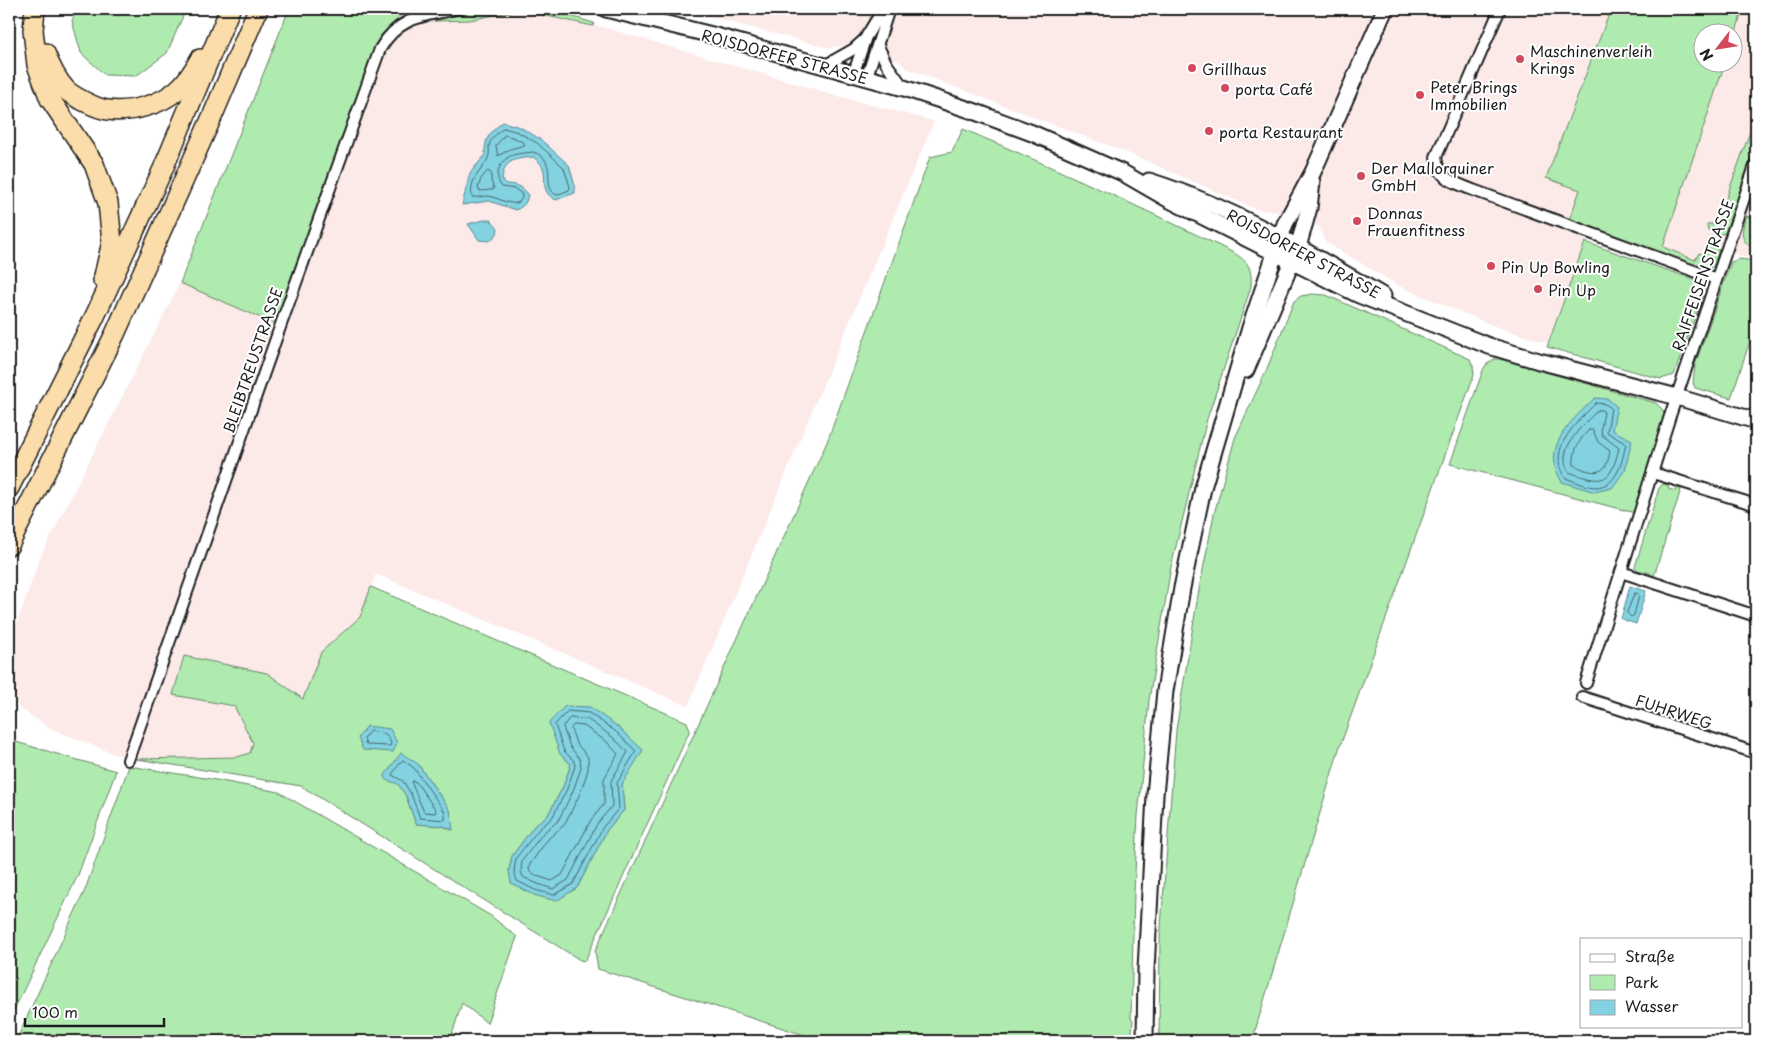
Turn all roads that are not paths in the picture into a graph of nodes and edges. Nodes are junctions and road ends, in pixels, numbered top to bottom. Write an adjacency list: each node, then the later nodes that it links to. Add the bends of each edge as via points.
1 (35, 9): 24 (highway, via 33,30 37,65 50,99 94,164 108,203 112,242)
2 (42, 9): 3 (highway, via 42,45 52,70 67,90 106,110 133,110 176,92 190,76)
3 (230, 9): 24 (highway, via 163,170)
4 (258, 9): 32 (highway, via 115,334)
5 (451, 9): 38 (street, BLEIBTREUSTRASSE, via 414,18 398,27 380,49)
6 (606, 9): 13 (main road, ROISDORFER STRASSE)
7 (883, 9): 11 (street)
8 (889, 9): 12 (street)
9 (1386, 9): 17 (main road)
10 (1500, 9): 23 (street, via 1436,157 1439,172 1473,190)
11 (866, 37): 13 (street, via 854,49); 14 (street)
12 (878, 46): 14 (street); 15 (street, ROISDORFER STRASSE)
13 (824, 66): 14 (main road, ROISDORFER STRASSE)
14 (860, 77): 15 (main road, ROISDORFER STRASSE)
15 (904, 88): 18 (main road, ROISDORFER STRASSE, via 1032,134)
16 (1756, 163): 23 (street, RAIFFEISENSTRASSE)
17 (1314, 172): 19 (main road); 20 (main road, via 1309,208)
18 (1123, 173): 19 (main road, ROISDORFER STRASSE, via 1176,189); 21 (main road, ROISDORFER STRASSE)
19 (1280, 238): 20 (main road, ROISDORFER STRASSE); 21 (main road)
20 (1298, 247): 22 (main road); 25 (main road, ROISDORFER STRASSE)
21 (1276, 253): 22 (main road, ROISDORFER STRASSE); 27 (main road, via 1250,328)
22 (1292, 262): 25 (main road, ROISDORFER STRASSE, via 1359,295); 27 (main road)
23 (1716, 279): 26 (street, RAIFFEISENSTRASSE)
24 (95, 316): 30 (highway)
25 (1426, 320): 26 (main road, ROISDORFER STRASSE, via 1488,346 1530,359)
26 (1677, 397): 28 (main road, ROISDORFER STRASSE); 29 (street, RAIFFEISENSTRASSE)
27 (1225, 417): 39 (main road, via 1203,488 1182,588 1166,692 1155,795)
28 (1756, 421)
29 (1653, 473): 31 (street); 33 (street, RAIFFEISENSTRASSE)
30 (9, 488)
31 (1756, 505)
32 (9, 545)
33 (1622, 572): 34 (street); 35 (street, RAIFFEISENSTRASSE)
34 (1756, 616)
35 (1586, 684)
36 (1582, 696): 37 (street, FUHRWEG)
37 (1756, 753)
38 (128, 760)
39 (1145, 1041)

